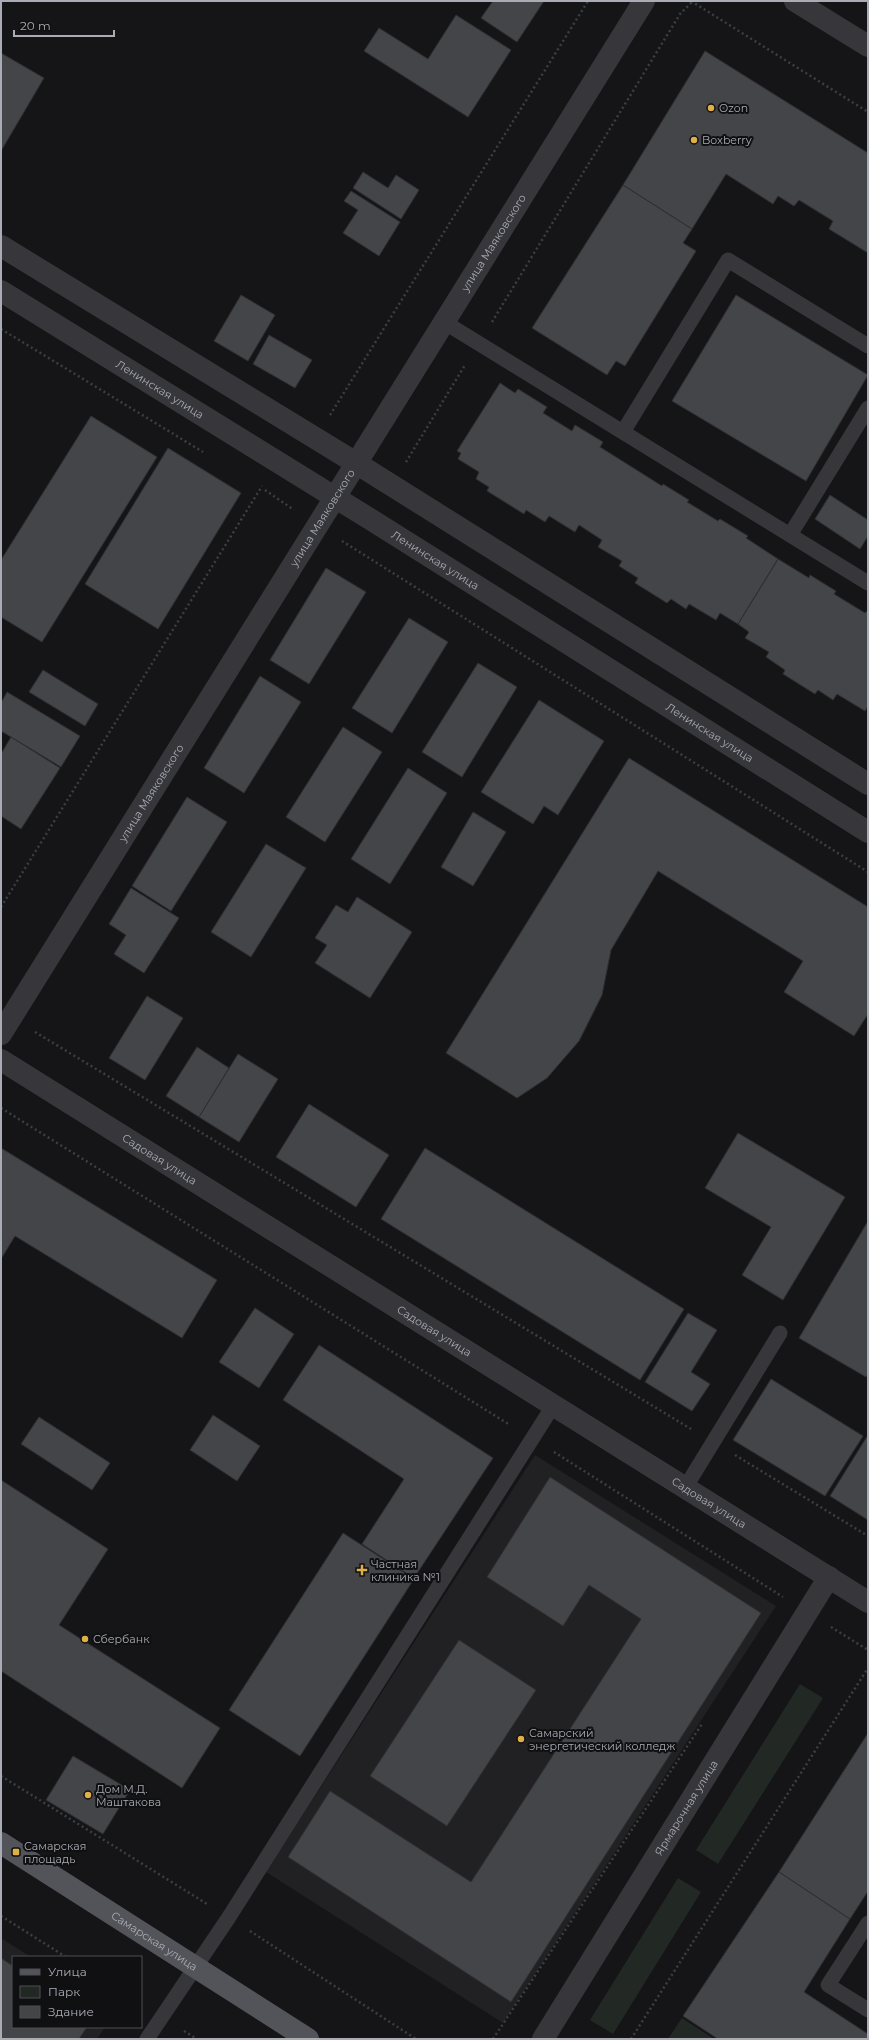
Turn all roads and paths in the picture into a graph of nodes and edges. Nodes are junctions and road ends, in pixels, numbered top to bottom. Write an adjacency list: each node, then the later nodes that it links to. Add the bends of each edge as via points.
1 (588, 1): 15 (path)
2 (644, 1): 9 (street, улица Маяковского)
3 (692, 1): 6 (path); 11 (path, via 680,14)
4 (795, 1): 5 (street)
5 (868, 46)
6 (868, 112)
7 (1, 246): 15 (street)
8 (1, 291): 18 (street, Ленинская улица)
9 (444, 322): 11 (lane); 17 (street, улица Маяковского)
10 (1, 329): 16 (path)
11 (478, 343): 14 (lane); 19 (path)
12 (868, 346): 14 (lane, via 728,260)
13 (868, 408): 23 (lane)
14 (623, 432): 23 (lane)
15 (314, 439): 17 (street)
16 (206, 454)
17 (356, 463): 19 (street); 21 (street, улица Маяковского)
18 (294, 473): 20 (path); 21 (street, Ленинская улица)
19 (390, 486): 25 (street)
20 (260, 487): 22 (path); 28 (path)
21 (335, 498): 22 (street, улица Маяковского); 26 (street, Ленинская улица)
22 (317, 526): 27 (path); 30 (street, улица Маяковского)
23 (790, 535): 24 (lane)
24 (868, 583)
25 (868, 784)
26 (868, 832)
27 (868, 872)
28 (1, 907)
29 (35, 1032): 36 (path)
30 (1, 1034)
31 (1, 1060): 34 (street, Садовая улица)
32 (1, 1108): 35 (path)
33 (780, 1333): 36 (lane)
34 (552, 1406): 35 (lane); 37 (street, Садовая улица)
35 (531, 1438): 41 (path); 49 (lane)
36 (713, 1442): 37 (lane); 38 (path)
37 (685, 1488): 39 (street, Садовая улица)
38 (868, 1536)
39 (829, 1577): 40 (street, Садовая улица); 41 (street, Ярмарочная улица)
40 (868, 1602)
41 (807, 1612): 42 (path); 51 (street, Ярмарочная улица)
42 (868, 1650)
43 (868, 1668): 55 (path)
44 (702, 1723): 54 (path)
45 (1, 1843): 49 (main road, Самарская улица)
46 (1, 1916): 48 (path)
47 (868, 1923): 50 (lane, via 828,1985)
48 (64, 1956)
49 (195, 1968): 52 (lane); 53 (main road, Самарская улица)
50 (868, 2010)
51 (550, 2036)
52 (147, 2039)
53 (308, 2039)
54 (493, 2039)
55 (630, 2039)

